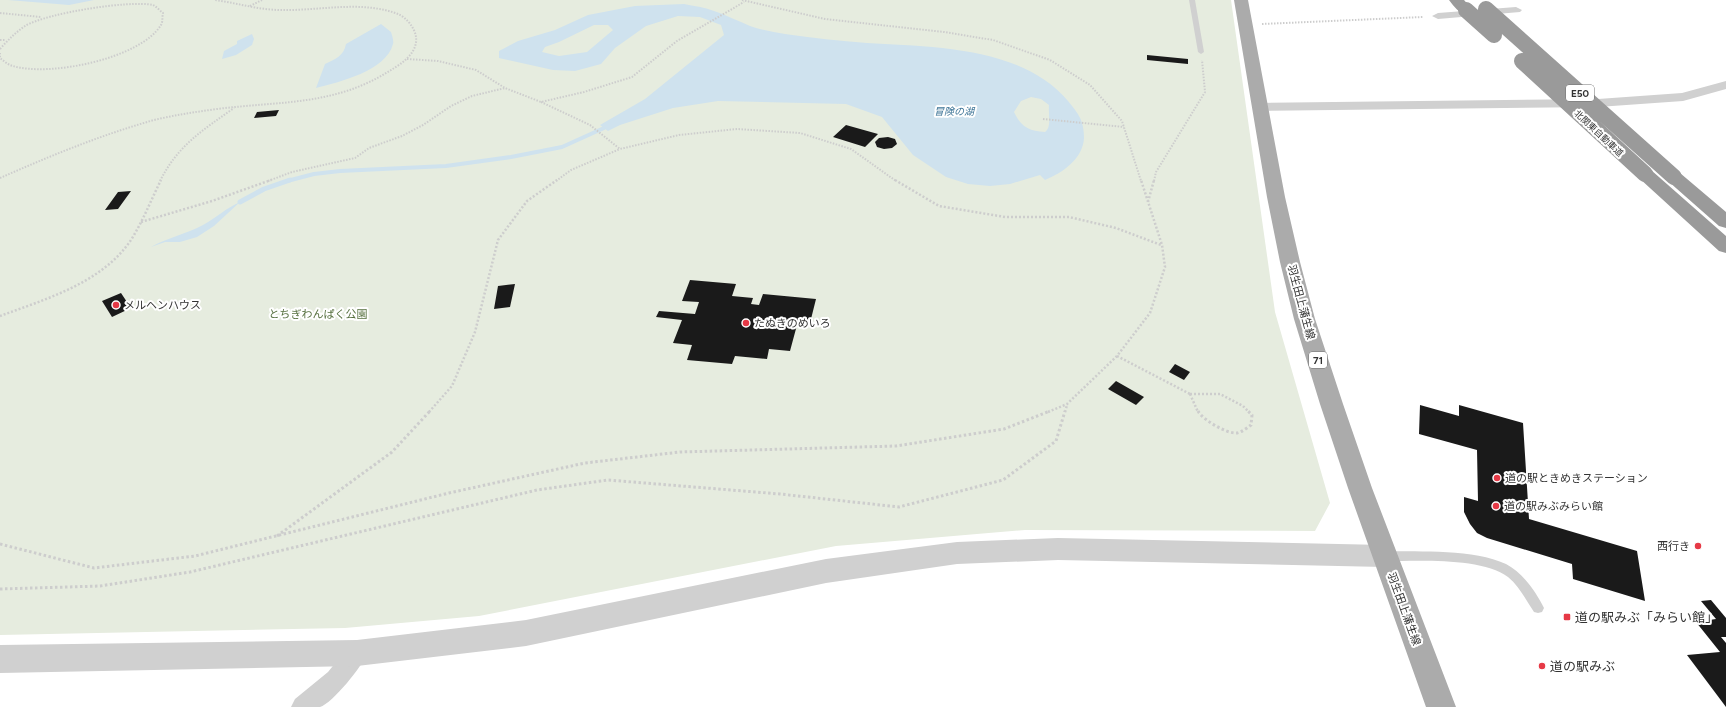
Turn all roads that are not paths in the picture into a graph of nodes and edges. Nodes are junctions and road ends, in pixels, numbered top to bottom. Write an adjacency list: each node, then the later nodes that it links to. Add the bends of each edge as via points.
1 (1192, 0): 6 (lane)
2 (1241, 0): 8 (main road, 羽生田上蒲生線 / 71)
3 (1505, 0): 5 (street, via 1516,10)
4 (1471, 5): 9 (highway, 北関東自動車道 / E50, bridge); 10 (highway, 北関東自動車道 / E50, bridge, via 1644,174)
5 (1438, 16)
6 (1201, 52)
7 (1726, 85): 8 (street, via 1682,97 1598,103)
8 (1259, 107): 11 (main road, 羽生田上蒲生線 / 71, via 1290,262 1306,321 1334,414)
9 (1724, 220)
10 (1726, 247)
11 (1384, 556): 12 (lane, via 1476,560 1493,564 1512,573); 13 (street, via 1058,549 957,553 826,571 526,633); 16 (main road, 羽生田上蒲生線 / 71)
12 (1538, 608)
13 (357, 653): 14 (street); 15 (street, via 336,680)
14 (0, 660)
15 (303, 707)
16 (1441, 707)

